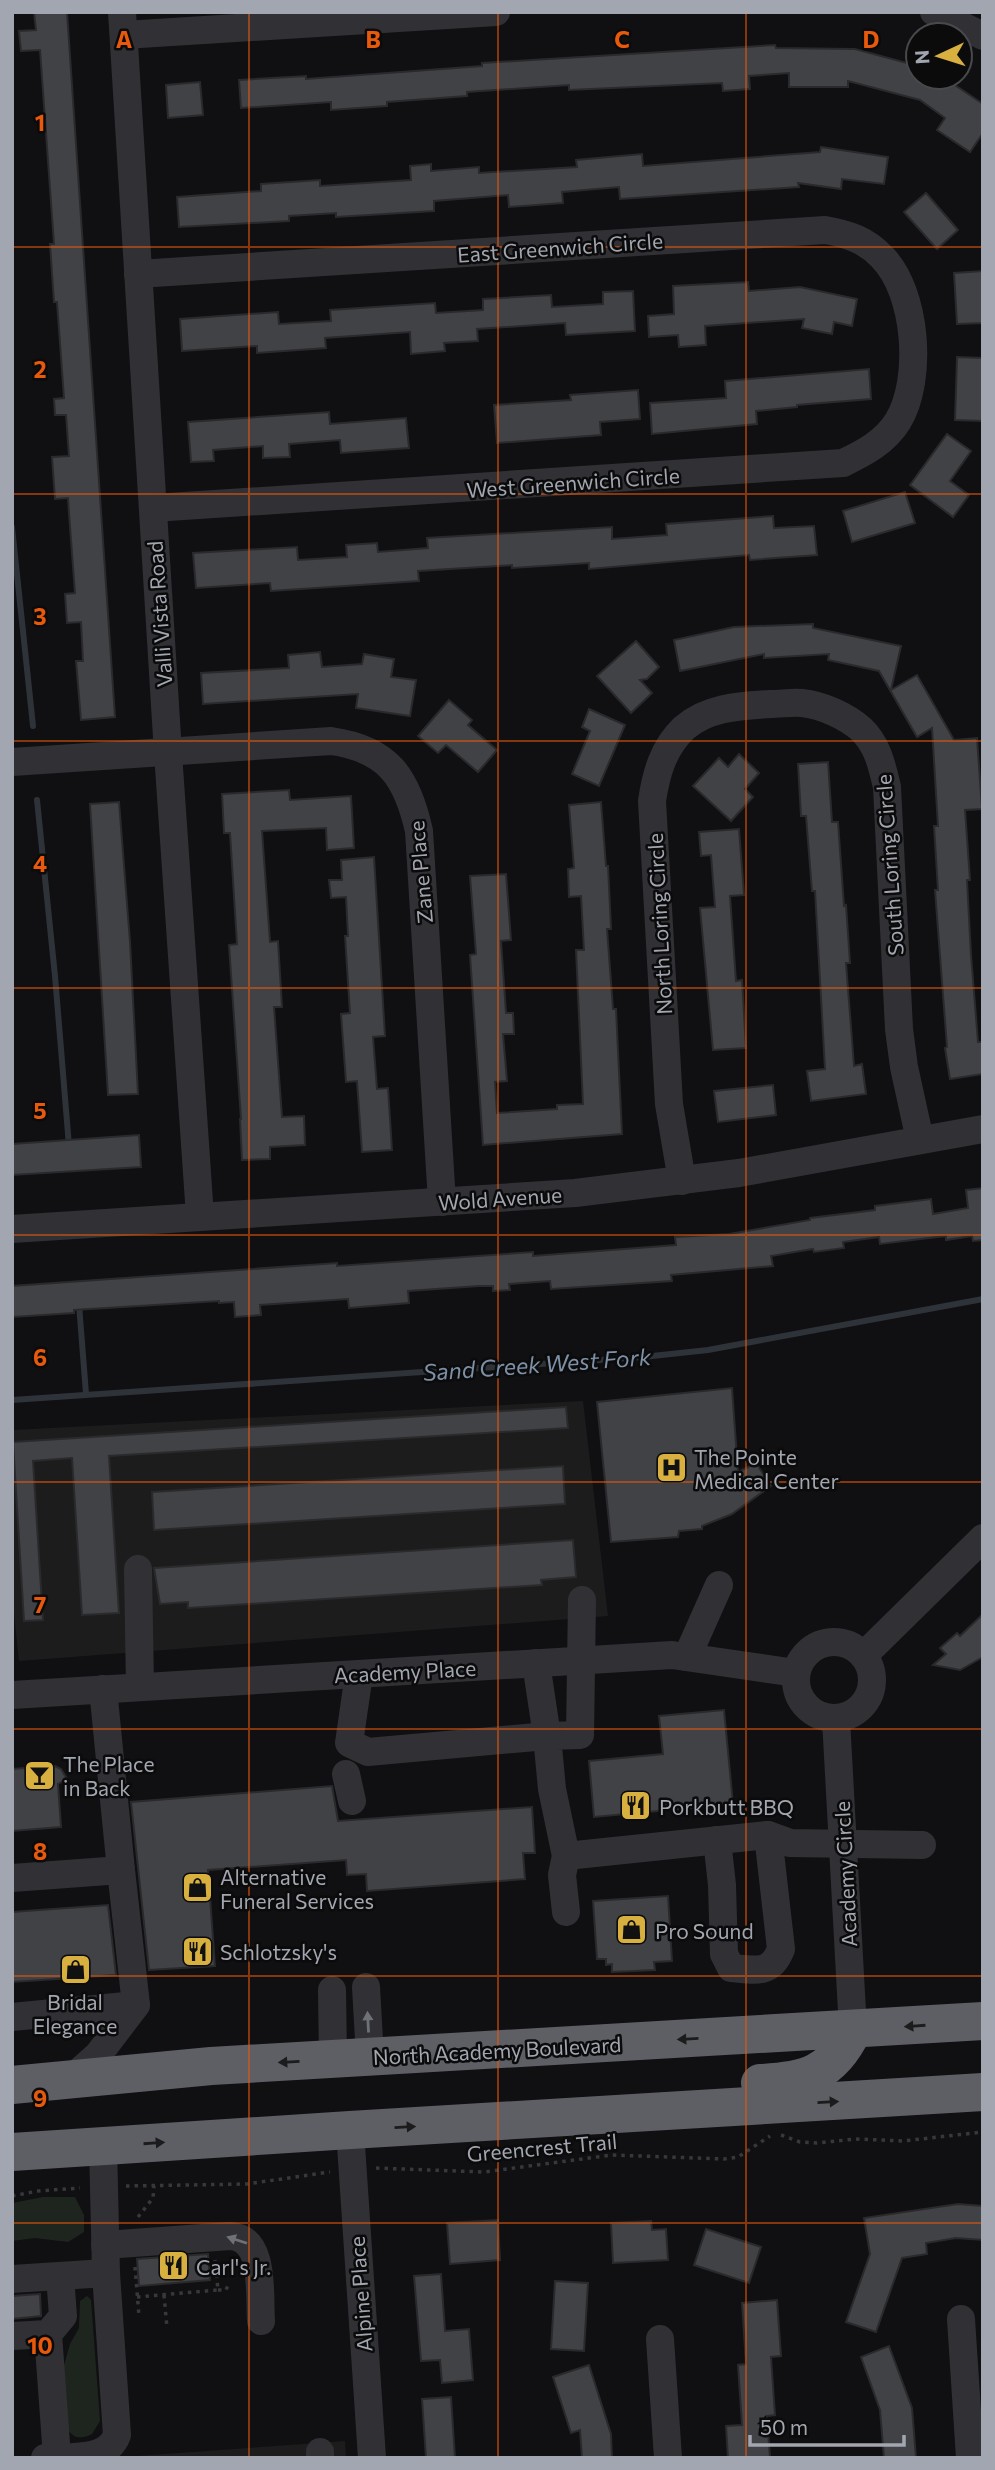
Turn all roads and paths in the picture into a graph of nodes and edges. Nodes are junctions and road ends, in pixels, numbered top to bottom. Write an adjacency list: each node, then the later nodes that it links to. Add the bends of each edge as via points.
1 (496, 12): 3 (street)
2 (934, 12): 4 (street)
3 (123, 24): 5 (street, Valli Vista Road)
4 (983, 36)
5 (138, 274): 6 (street, East Greenwich Circle, via 825,230 868,244 884,259 904,296); 7 (street, Valli Vista Road)
6 (912, 343): 7 (street, West Greenwich Circle, via 910,388 896,424 863,454 843,463)
7 (153, 508): 9 (street, Valli Vista Road)
8 (731, 706): 12 (street, South Loring Circle, via 802,703 823,707 860,729 881,761 887,787 899,1029); 13 (street, North Loring Circle, via 704,715 669,746 657,772 652,801 669,1104)
9 (168, 753): 10 (street, Zane Place); 14 (street, Zane Place, via 331,741 370,751 387,763 403,784 419,831); 15 (street, Valli Vista Road)
10 (12, 762)
11 (983, 1129): 12 (street, Wold Avenue)
12 (920, 1140): 13 (street, Wold Avenue)
13 (682, 1181): 14 (street, Wold Avenue)
14 (442, 1202): 15 (street, Wold Avenue)
15 (200, 1216): 16 (street, Wold Avenue)
16 (12, 1229)
17 (983, 1538): 21 (street)
18 (138, 1569): 27 (street)
19 (719, 1585): 22 (street)
20 (582, 1600): 23 (street)
21 (864, 1655): 25 (street, via 854,1646 823,1643 811,1649); 30 (street, via 873,1679 869,1699 849,1716)
22 (687, 1657): 23 (street, Academy Place); 25 (street, Academy Place)
23 (580, 1660): 24 (street, Academy Place); 31 (street, via 580,1735)
24 (536, 1663): 26 (street, Academy Place); 31 (street)
25 (796, 1673): 30 (street, via 801,1700 822,1717)
26 (359, 1674): 27 (street, Academy Place); 31 (street, via 349,1743 368,1752)
27 (140, 1687): 28 (street, Academy Place)
28 (103, 1689): 29 (street, Academy Place); 39 (street)
29 (12, 1695)
30 (836, 1719): 36 (street, Academy Circle)
31 (547, 1736): 38 (street)
32 (346, 1774): 33 (street)
33 (352, 1801)
34 (768, 1835): 35 (street); 35 (street, via 781,1949 767,1969 731,1968 724,1954); 36 (street, via 790,1843)
35 (717, 1840): 38 (street)
36 (843, 1844): 37 (street); 47 (street, Academy Circle)
37 (922, 1845)
38 (566, 1856): 41 (street, via 562,1875)
39 (121, 1870): 40 (street); 44 (street)
40 (12, 1878)
41 (566, 1912)
42 (366, 1987): 48 (street, one-way to 42)
43 (332, 1990): 48 (street)
44 (136, 2005): 45 (street); 49 (street, via 98,2055)
45 (12, 2017)
46 (983, 2021): 47 (highway, North Academy Boulevard, one-way to 47)
47 (853, 2030): 48 (highway, North Academy Boulevard, one-way to 48); 52 (highway, via 846,2046 816,2074 792,2082 602,2092)
48 (352, 2058): 49 (highway, North Academy Boulevard, one-way to 49)
49 (71, 2080): 50 (highway, North Academy Boulevard)
50 (12, 2085)
51 (983, 2092): 52 (highway, one-way to 51)
52 (563, 2118): 53 (highway, one-way to 52)
53 (350, 2130): 55 (highway, one-way to 53); 57 (street, Alpine Place)
54 (983, 2132): 57 (path, Greencrest Trail, via 903,2141 817,2143 766,2136 738,2157 724,2159 612,2154 484,2172 388,2167)
55 (103, 2146): 56 (highway); 59 (street)
56 (12, 2152)
57 (352, 2170): 58 (path, Greencrest Trail, via 247,2184); 81 (street, Alpine Place)
58 (154, 2186): 59 (path, Greencrest Trail); 61 (path, via 153,2199)
59 (105, 2187): 60 (path, Greencrest Trail); 62 (street)
60 (12, 2196)
61 (131, 2227)
62 (105, 2245): 65 (street); 74 (street, one-way to 62, via 256,2256 240,2237)
63 (214, 2256): 69 (path)
64 (134, 2263): 71 (path)
65 (106, 2273): 66 (street); 79 (street, via 117,2435 100,2454)
66 (60, 2276): 67 (street); 76 (street, via 63,2316)
67 (12, 2279)
68 (228, 2285): 69 (path, via 226,2290)
69 (218, 2290): 70 (path)
70 (164, 2295): 71 (path); 75 (path)
71 (137, 2297): 72 (path)
72 (139, 2316)
73 (961, 2319): 83 (street)
74 (261, 2321)
75 (167, 2328)
76 (48, 2334): 77 (street); 79 (street)
77 (12, 2336)
78 (660, 2339): 82 (street)
79 (57, 2457): 80 (street)
80 (45, 2458)
81 (372, 2458)
82 (668, 2458)
83 (970, 2458)

